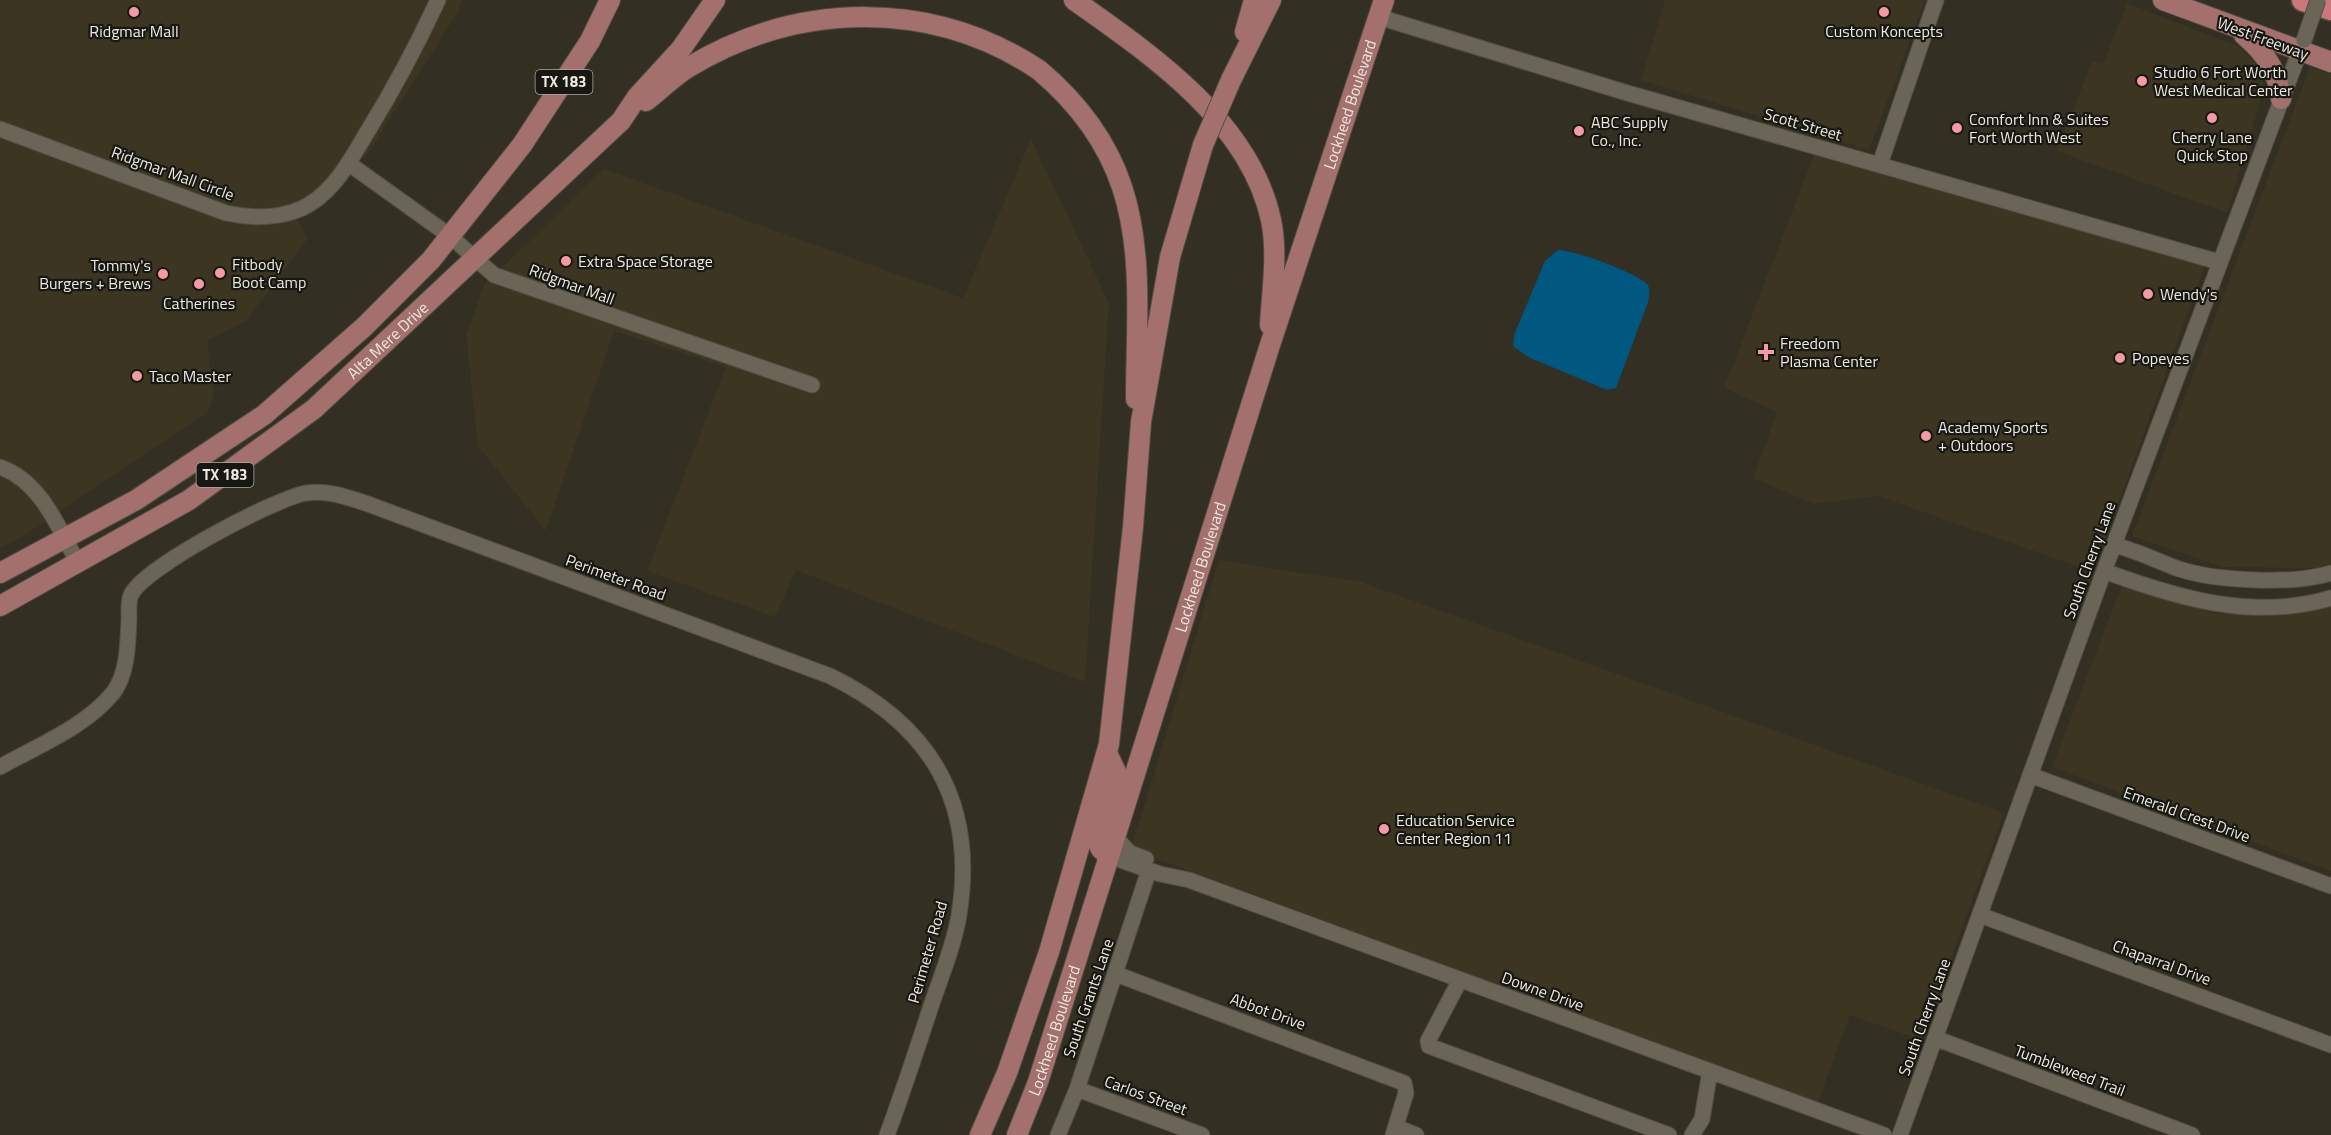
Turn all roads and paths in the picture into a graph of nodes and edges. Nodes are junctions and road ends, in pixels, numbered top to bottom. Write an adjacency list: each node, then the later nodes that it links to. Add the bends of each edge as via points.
1 (438, 0): 22 (street, Ridgmar Mall Circle, via 406,67)
2 (610, 0): 15 (main road, Alta Mere Drive / TX 183)
3 (622, 0): 15 (main road)
4 (715, 0): 20 (main road, Alta Mere Drive / TX 183, via 681,49 637,97)
5 (1074, 0): 27 (main road, via 1199,98 1224,124 1250,163 1266,200 1273,232)
6 (1254, 0): 18 (main road)
7 (1271, 0): 18 (main road)
8 (1936, 0): 23 (street)
9 (2163, 0): 14 (main road, West Freeway)
10 (2303, 0): 13 (highway)
11 (2318, 0): 16 (street, South Cherry Lane, bridge)
12 (1381, 8): 23 (street, Scott Street, via 1624,92); 27 (main road, Lockheed Boulevard)
13 (2331, 9)
14 (2235, 28): 16 (main road, West Freeway); 19 (main road, via 2272,66)
15 (590, 41): 24 (main road, Alta Mere Drive / TX 183, via 522,145)
16 (2302, 46): 17 (main road, West Freeway); 19 (street, South Cherry Lane)
17 (2331, 62)
18 (1231, 80): 29 (main road, Lockheed Boulevard, bridge, via 1203,145 1170,257)
19 (2281, 99): 26 (street, South Cherry Lane)
20 (621, 121): 25 (main road, Alta Mere Drive / TX 183); 29 (main road, via 688,68 789,22 857,9 891,8 960,22 987,33 1025,57 1077,106 1111,158 1132,226 1136,406)
21 (0, 129): 22 (street, Ridgmar Mall Circle, via 211,208 245,217 283,214 311,203 333,184)
22 (348, 163): 24 (street, Ridgmar Mall)
23 (1880, 164): 26 (street, Scott Street)
24 (450, 236): 25 (street, Ridgmar Mall); 31 (main road, Alta Mere Drive / TX 183, via 371,320 264,415 136,500)
25 (475, 258): 28 (street, Ridgmar Mall, via 494,275); 33 (main road, Alta Mere Drive / TX 183, via 314,409 189,500)
26 (2219, 262): 32 (street, South Cherry Lane)
27 (1269, 348): 42 (main road, Lockheed Boulevard)
28 (812, 385)
29 (1141, 422): 39 (main road, Lockheed Boulevard)
30 (0, 467): 31 (street, via 32,488)
31 (63, 537): 33 (street); 35 (main road, Alta Mere Drive / TX 183)
32 (2113, 545): 34 (street, South Cherry Lane); 36 (street, via 2219,578 2271,579)
33 (78, 563): 38 (main road, Alta Mere Drive / TX 183)
34 (2104, 571): 37 (street, via 2209,604 2261,607); 41 (street, South Cherry Lane)
35 (0, 573)
36 (2331, 573)
37 (2331, 598)
38 (0, 606)
39 (1107, 753): 42 (main road, via 1117,774 1098,843 1101,849); 55 (main road, Lockheed Boulevard, via 1050,952 1008,1073)
40 (0, 767): 54 (street, Perimeter Road, via 92,716 115,690 126,659 130,597 144,578 280,502 318,492 368,504 830,676 887,709 916,737 948,791 963,849 959,917)
41 (2030, 775): 45 (street, Emerald Crest Drive); 46 (street, South Cherry Lane)
42 (1112, 846): 43 (street, Downe Drive); 44 (street, Downe Drive); 56 (main road, Lockheed Boulevard, via 1038,1082)
43 (1149, 870): 44 (street, Downe Drive); 47 (street, South Grants Lane)
44 (1189, 880): 48 (street, Downe Drive)
45 (2331, 886)
46 (1980, 915): 49 (street, South Cherry Lane); 50 (street, Chaparral Drive)
47 (1116, 974): 52 (street, South Grants Lane); 53 (street, Abbot Drive, via 1368,1068 1406,1086)
48 (1460, 980): 51 (street, Downe Drive); 60 (street, via 1428,1041 1435,1049)
49 (1935, 1038): 63 (street, South Cherry Lane); 64 (street, Tumbleweed Trail)
50 (2331, 1045)
51 (1710, 1071): 61 (street, via 1702,1119); 62 (street, Downe Drive)
52 (1077, 1089): 57 (street, South Grants Lane); 58 (street, Carlos Street)
53 (1394, 1131): 59 (street)
54 (887, 1135)
55 (980, 1135)
56 (1017, 1135)
57 (1058, 1135)
58 (1202, 1135)
59 (1416, 1135)
60 (1669, 1135)
61 (1692, 1135)
62 (1884, 1135)
63 (1900, 1135)
64 (2192, 1135)

